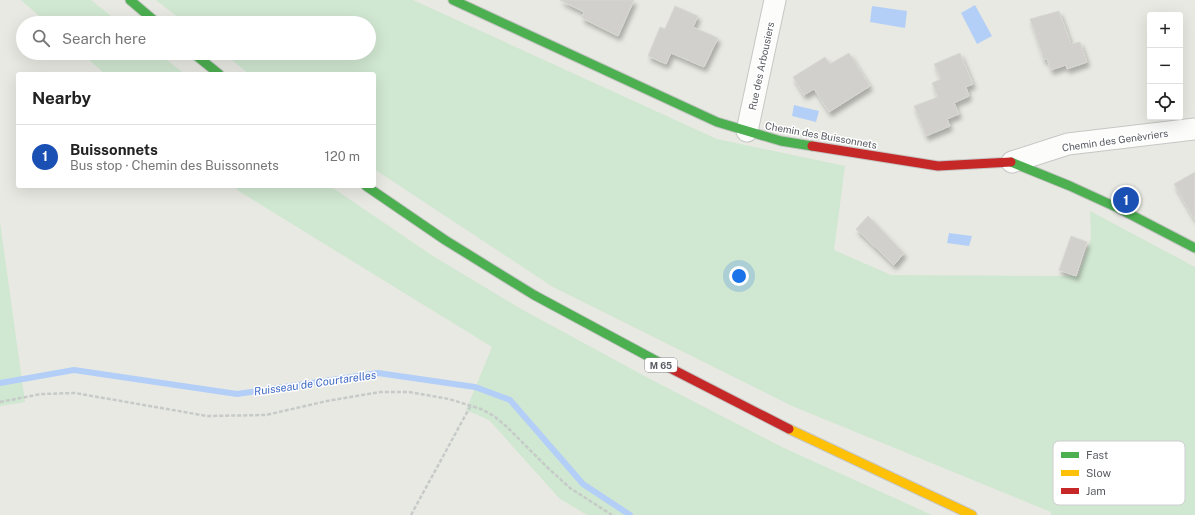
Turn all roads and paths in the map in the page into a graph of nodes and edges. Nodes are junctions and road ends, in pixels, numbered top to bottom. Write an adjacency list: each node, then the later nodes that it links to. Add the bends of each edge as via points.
1 (130, 0): 4 (street)
2 (453, 0): 8 (street, Chemin des Buissonnets, via 717,122)
3 (775, 0): 8 (street, Rue des Arbousiers)
4 (149, 16)
5 (201, 60): 6 (street)
6 (216, 72)
7 (1195, 129): 9 (street, Chemin des Genèvriers, via 1068,144)
8 (746, 131): 9 (street, Chemin des Buissonnets, via 781,140 938,166)
9 (1012, 162): 11 (street, Chemin des Buissonnets, via 1118,208)
10 (369, 188): 16 (street, M 65, via 534,295 651,359 787,428)
11 (1195, 248)
12 (0, 402): 13 (path, via 41,394 74,393 207,416 266,415 380,392 409,392 449,398)
13 (471, 406): 14 (path); 15 (path, via 494,416 570,488)
14 (411, 515)
15 (612, 515)
16 (972, 515)

